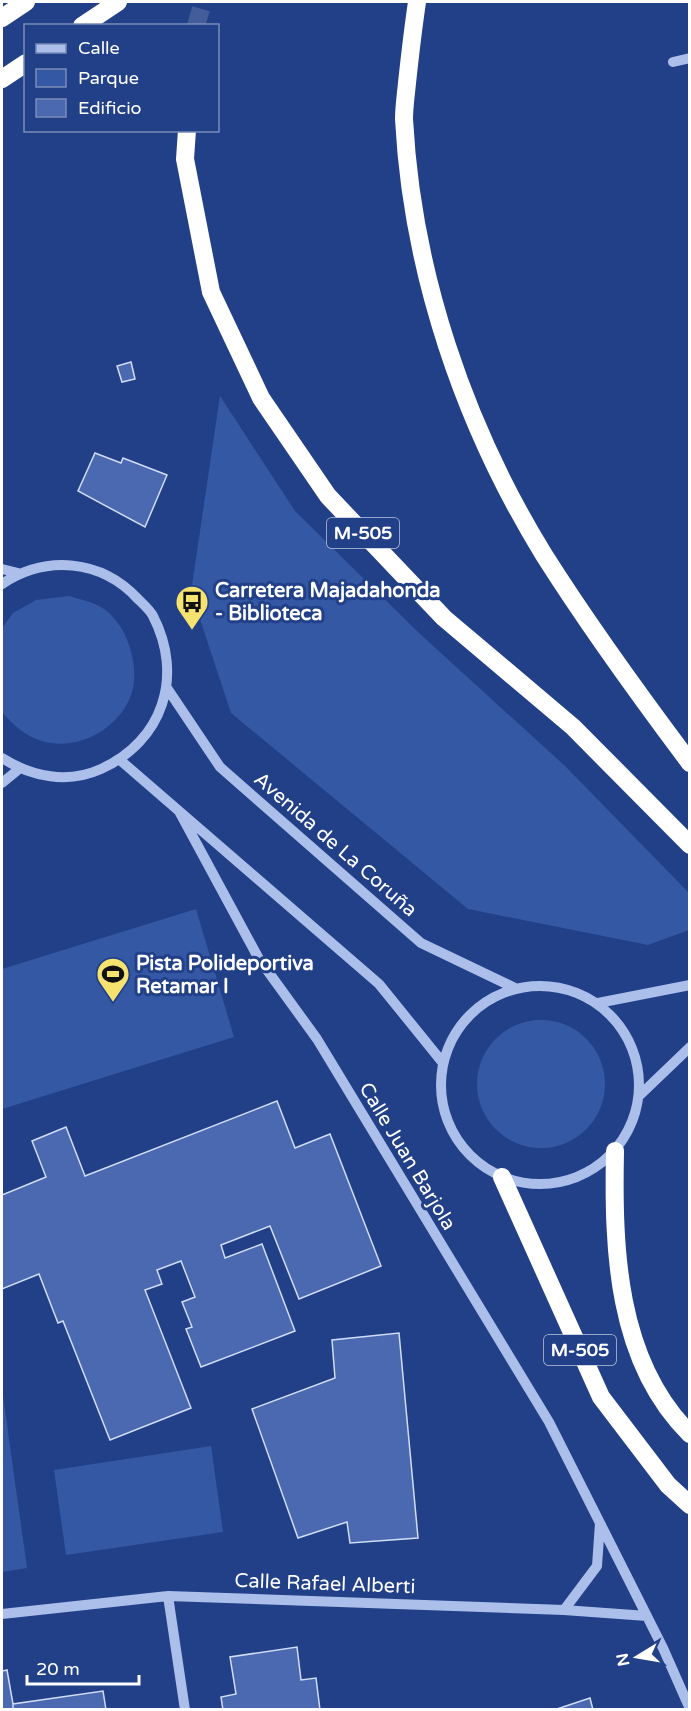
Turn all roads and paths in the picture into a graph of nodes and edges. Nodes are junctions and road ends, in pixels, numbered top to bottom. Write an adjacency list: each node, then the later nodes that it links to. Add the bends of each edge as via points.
1 (26, 2): 4 (highway)
2 (118, 2): 5 (highway)
3 (417, 2): 17 (highway, via 404,117 411,182 421,256 472,414 543,554)
4 (2, 18)
5 (85, 24)
6 (690, 58): 7 (street)
7 (674, 62)
8 (24, 64): 9 (highway)
9 (2, 79)
10 (187, 132): 21 (highway, M-505, via 185,159 212,292 261,398 328,496 444,618 573,727)
11 (2, 569): 12 (street)
12 (18, 573): 13 (street); 14 (street, via 55,564 93,568 126,586 152,614 166,650)
13 (2, 584)
14 (166, 688): 16 (street, via 153,724 142,741); 23 (street, Avenida de La Coruña, via 220,767 421,943)
15 (2, 758): 18 (street)
16 (120, 760): 18 (street, via 88,775 54,777); 20 (street)
17 (690, 763)
18 (19, 769): 19 (street)
19 (2, 783)
20 (179, 811): 26 (street, via 379,984); 32 (street, Calle Juan Barjola, via 259,958 317,1040 549,1422)
21 (690, 844)
22 (690, 985): 24 (street)
23 (515, 988): 24 (street, via 558,986); 26 (street, via 495,996 462,1023)
24 (598, 1003): 27 (street, via 631,1044 639,1070)
25 (690, 1047): 27 (street)
26 (443, 1063): 29 (street, via 441,1090 447,1118 459,1142 478,1163)
27 (639, 1096): 28 (street, via 636,1116)
28 (615, 1151): 29 (street, via 574,1179 525,1184); 30 (highway, via 618,1272 637,1354 671,1416)
29 (502, 1177): 31 (highway, M-505, via 601,1397 668,1485)
30 (690, 1434)
31 (690, 1505)
32 (600, 1523): 34 (street, via 597,1566); 36 (street, Calle Juan Barjola)
33 (168, 1596): 34 (street, Calle Rafael Alberti); 35 (street, Calle Rafael Alberti); 38 (street)
34 (564, 1610): 36 (street, Calle Rafael Alberti)
35 (2, 1614)
36 (647, 1616): 37 (street, Calle Juan Barjola)
37 (690, 1709)
38 (185, 1710)

